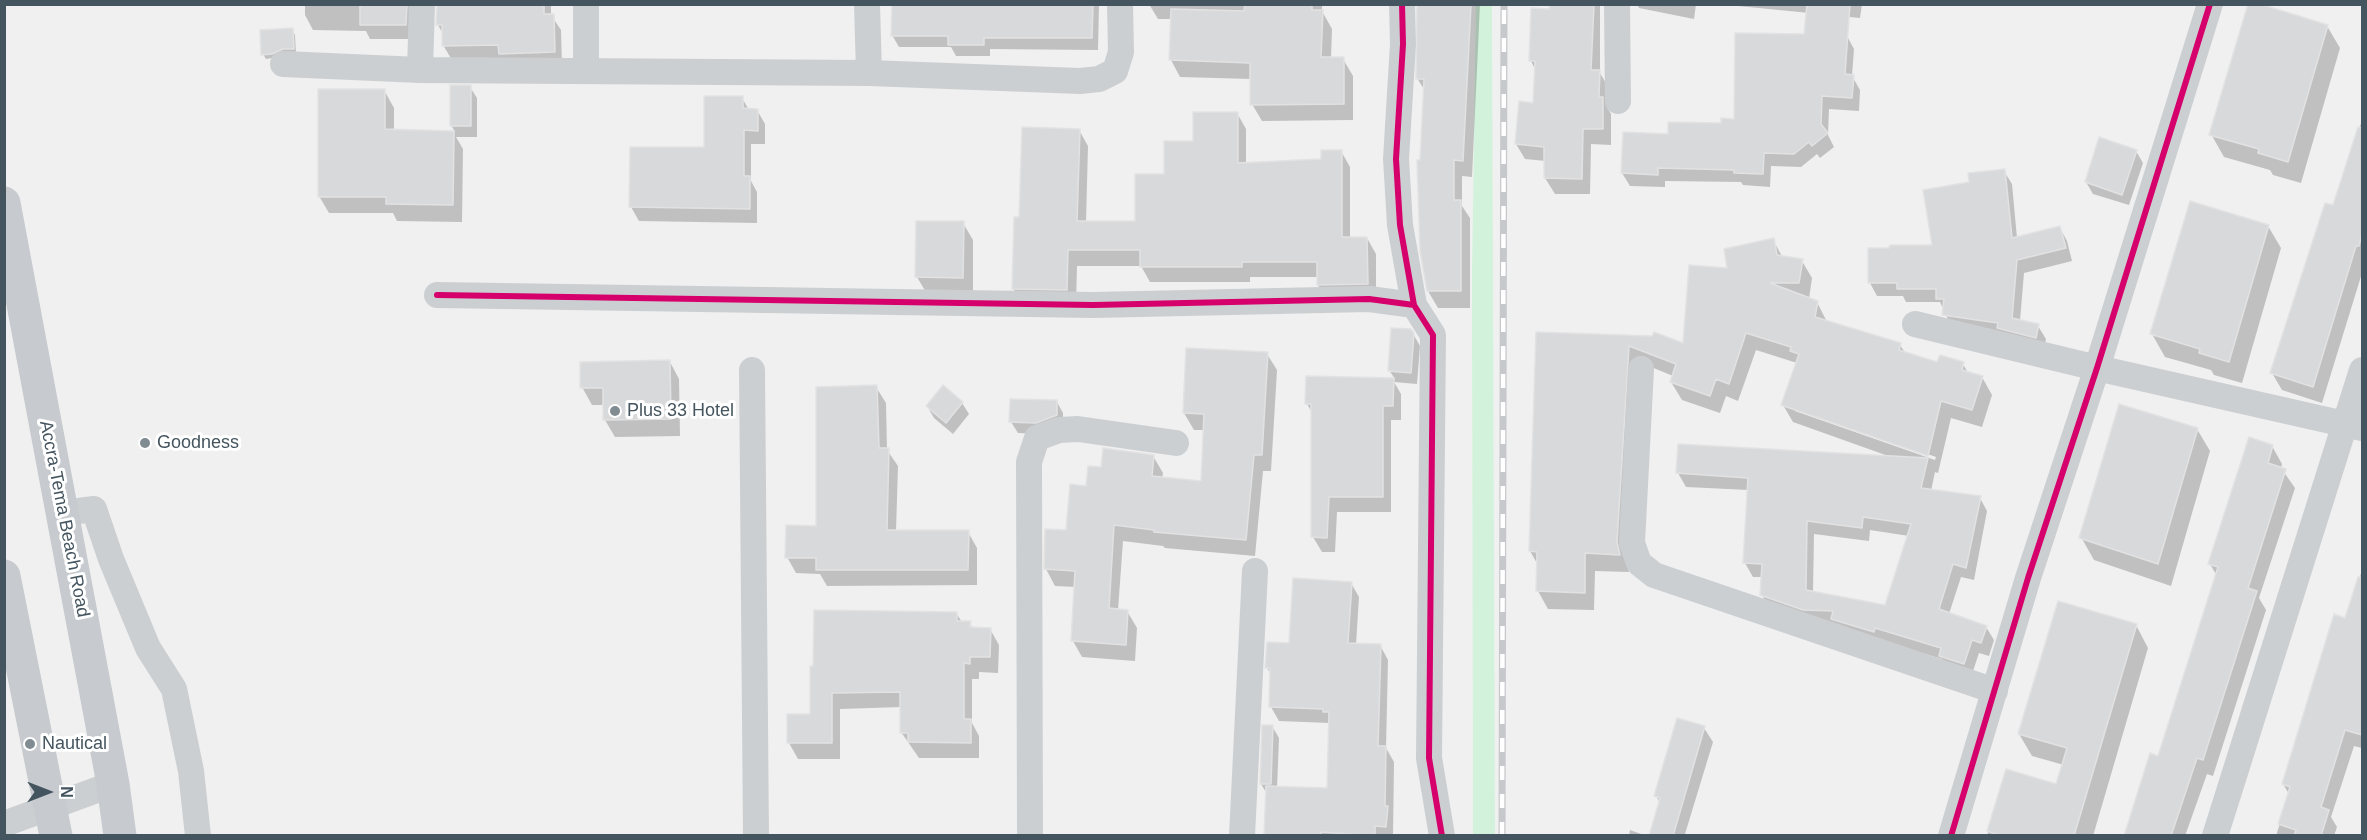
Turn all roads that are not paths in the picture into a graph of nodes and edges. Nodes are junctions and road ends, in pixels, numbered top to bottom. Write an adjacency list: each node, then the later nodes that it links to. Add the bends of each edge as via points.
1 (422, 4): 9 (street)
2 (586, 4): 10 (street)
3 (867, 4): 11 (street)
4 (1120, 4): 11 (street, via 1121,52 1115,71 1099,79)
5 (1402, 4): 15 (street, via 1396,159 1400,225)
6 (1617, 4): 12 (street)
7 (2210, 4): 17 (street)
8 (283, 64): 9 (street)
9 (420, 70): 10 (street)
10 (586, 70): 11 (street)
11 (869, 73)
12 (1618, 102)
13 (4, 203): 23 (main road, Accra-Tema Beach Road)
14 (437, 294): 15 (street, via 1093,305 1369,299)
15 (1414, 305): 35 (street, via 1433,335 1430,758)
16 (1915, 324): 17 (street)
17 (2097, 368): 21 (street); 26 (street)
18 (1641, 369): 26 (street, via 1632,543 1640,564 1654,575)
19 (752, 370): 32 (street)
20 (2362, 370): 21 (street)
21 (2354, 425): 37 (street)
22 (1176, 443): 33 (street, via 1078,429 1059,430 1037,438 1029,462)
23 (63, 513): 27 (main road, Accra-Tema Beach Road); 31 (street, via 94,509 148,648 174,689 191,771)
24 (1255, 571): 34 (street)
25 (4, 576): 28 (main road)
26 (1995, 692): 36 (street)
27 (113, 784): 28 (street); 30 (main road, Accra-Tema Beach Road)
28 (54, 821): 29 (street)
29 (4, 824)
30 (120, 836)
31 (198, 836)
32 (756, 836)
33 (1030, 836)
34 (1242, 836)
35 (1442, 836)
36 (1951, 836)
37 (2215, 836)

